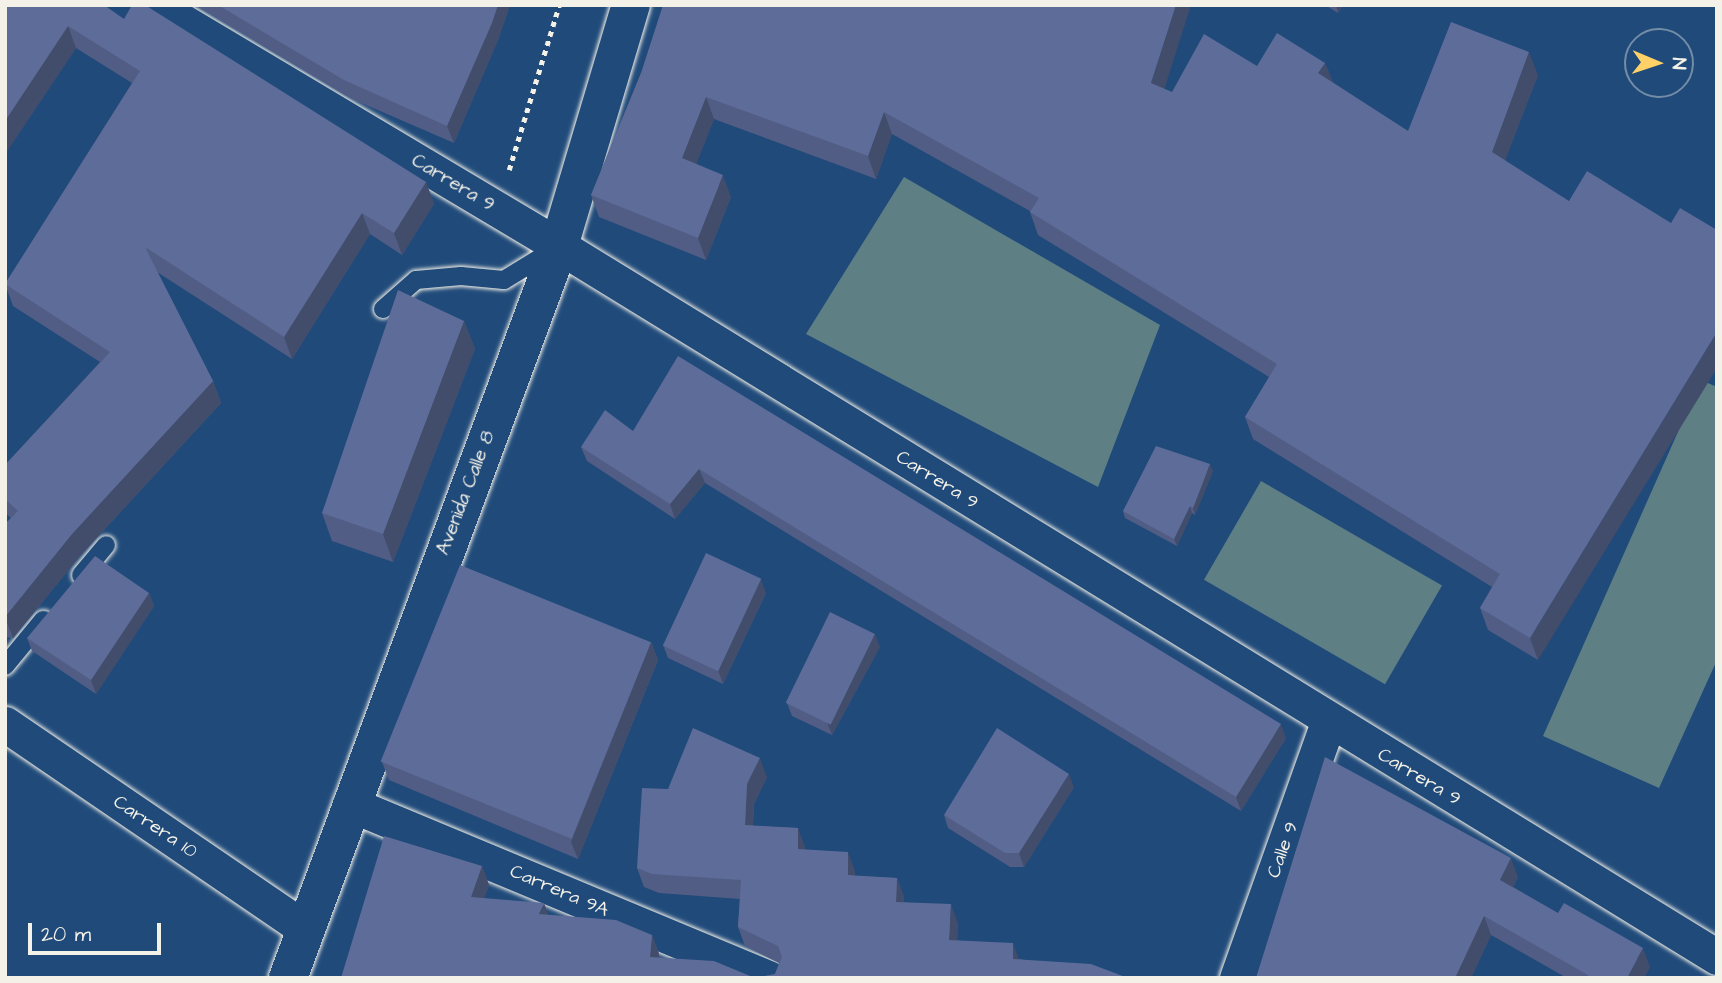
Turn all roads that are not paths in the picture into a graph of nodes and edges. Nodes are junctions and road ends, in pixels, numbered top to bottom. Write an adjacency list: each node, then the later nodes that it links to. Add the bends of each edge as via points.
1 (155, 5): 3 (street, Carrera 9)
2 (631, 5): 3 (main road, Avenida Calle 8)
3 (559, 246): 4 (lane, via 504,280 461,276 416,280); 9 (street, Carrera 9); 11 (main road, Avenida Calle 8)
4 (383, 309)
5 (106, 545): 6 (lane)
6 (72, 585)
7 (55, 606): 8 (lane)
8 (5, 666)
9 (1328, 722): 13 (street, Carrera 9); 16 (street, Calle 9)
10 (5, 724): 12 (street, Carrera 10)
11 (350, 804): 12 (main road, Avenida Calle 8); 15 (street, Carrera 9A)
12 (305, 929): 14 (main road, Avenida Calle 8)
13 (1717, 956): 17 (street)
14 (288, 978)
15 (769, 978)
16 (1237, 978)
17 (1709, 978)

